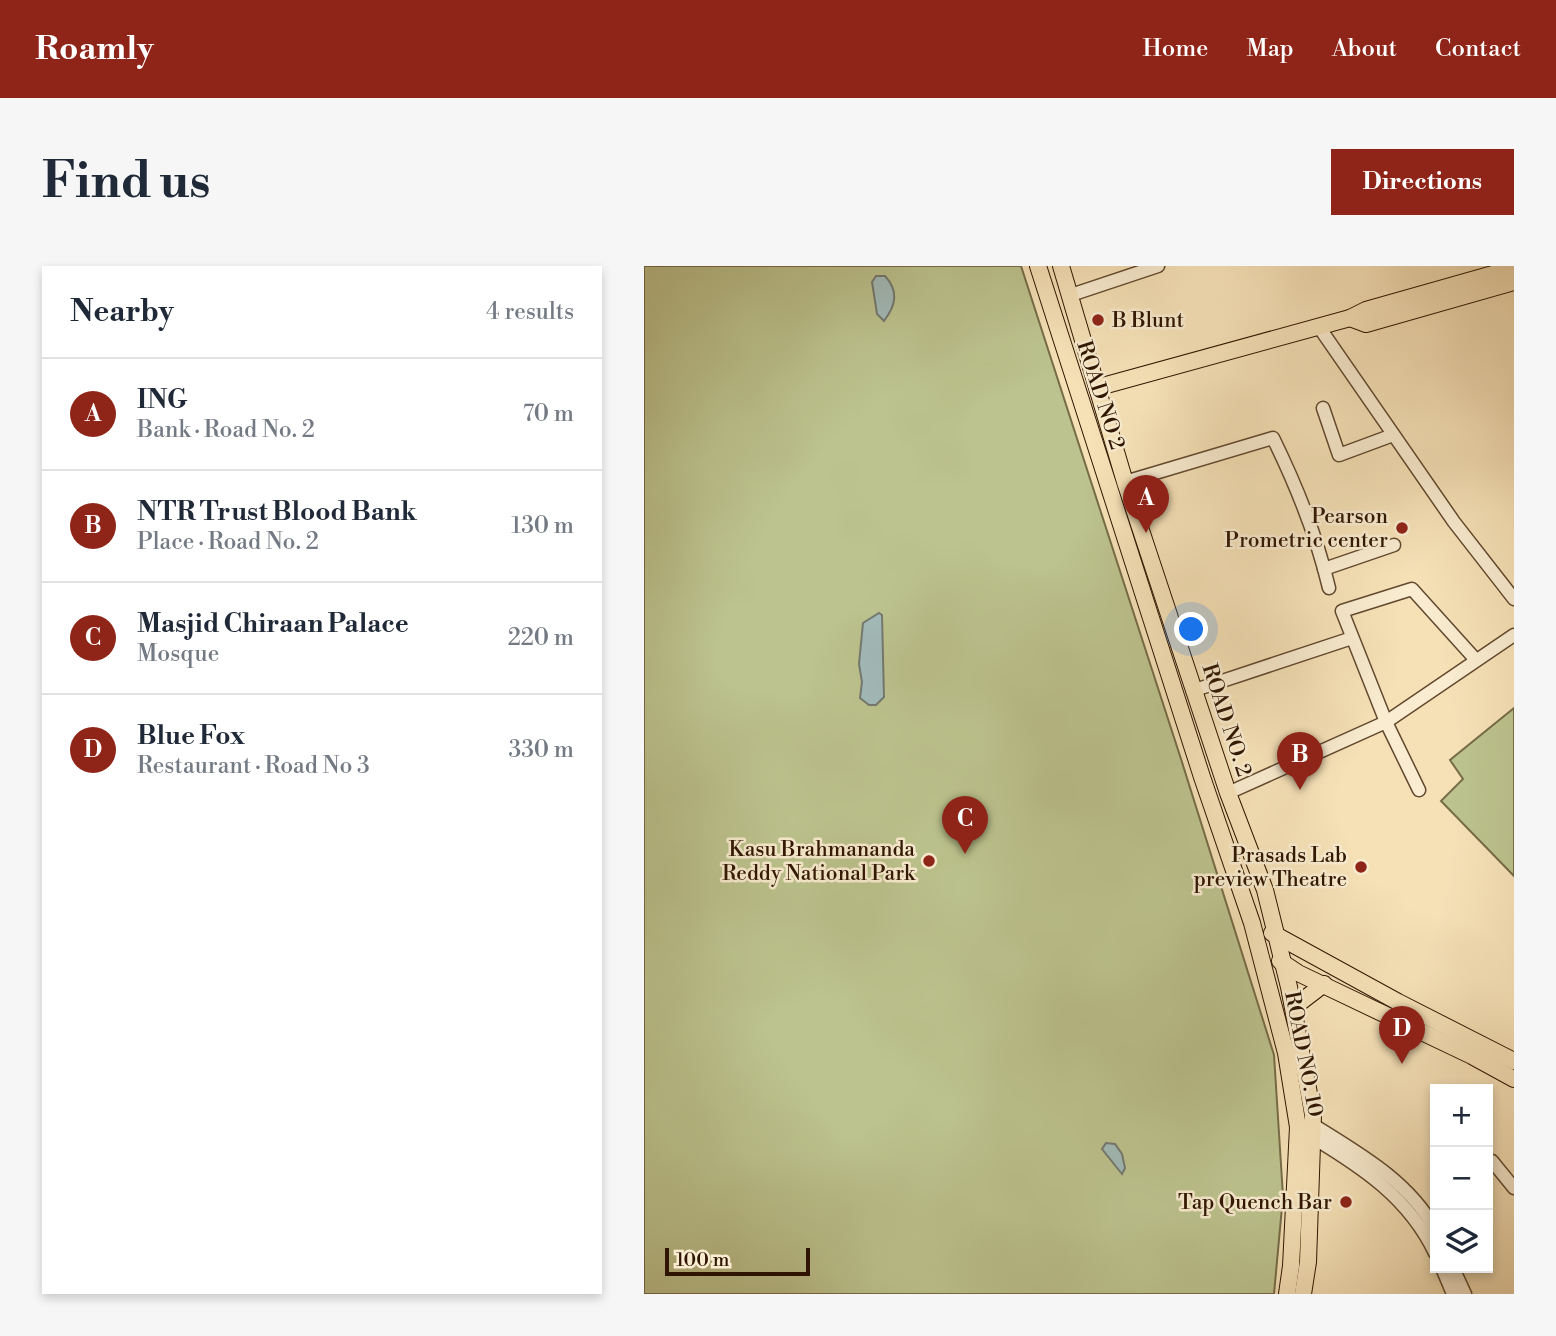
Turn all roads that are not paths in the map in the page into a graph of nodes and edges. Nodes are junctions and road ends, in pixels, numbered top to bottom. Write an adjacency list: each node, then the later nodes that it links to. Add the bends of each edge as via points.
1 (1038, 266): 25 (main road, ROAD NO 2)
2 (1061, 266): 6 (main road, ROAD NO. 2)
3 (1158, 266): 6 (street)
4 (1514, 268): 7 (main road)
5 (1514, 282): 7 (main road, via 1366,324)
6 (1071, 295): 9 (main road, ROAD NO. 2)
7 (1350, 318): 8 (main road)
8 (1319, 327): 9 (main road); 11 (street)
9 (1099, 387): 12 (main road, ROAD NO. 2)
10 (1323, 408): 11 (street, via 1339,455)
11 (1393, 435): 16 (street)
12 (1125, 482): 14 (street, via 1273,438 1290,472); 20 (main road, ROAD NO. 2)
13 (1394, 545): 14 (street)
14 (1324, 569): 15 (street)
15 (1329, 588)
16 (1514, 599)
17 (1514, 635): 19 (street)
18 (1352, 638): 19 (street, via 1342,611 1412,589); 20 (street); 21 (street)
19 (1476, 660): 21 (street)
20 (1195, 690): 23 (main road, ROAD NO. 2)
21 (1386, 722): 22 (street); 23 (street)
22 (1419, 790)
23 (1228, 793): 24 (main road, ROAD NO. 2)
24 (1265, 890): 26 (main road, ROAD NO. 2); 28 (main road, via 1285,931)
25 (1252, 923): 26 (main road); 27 (main road)
26 (1277, 936): 28 (main road); 29 (main road, ROAD NO. 2)
27 (1260, 950): 29 (main road); 41 (main road, ROAD NO. 10, via 1286,1053 1298,1127)
28 (1301, 951): 33 (main road)
29 (1283, 962): 30 (main road); 31 (main road, ROAD NO. 2)
30 (1324, 985): 32 (main road); 34 (main road)
31 (1289, 987): 32 (main road, ROAD NO. 10)
32 (1294, 1007): 35 (main road, ROAD NO. 10)
33 (1514, 1060)
34 (1514, 1079)
35 (1312, 1130): 38 (street, via 1371,1161 1397,1182); 42 (main road, ROAD NO. 10)
36 (1493, 1162): 37 (street)
37 (1514, 1188)
38 (1430, 1228)
39 (1444, 1273): 43 (street)
40 (1455, 1273): 44 (street)
41 (1287, 1294)
42 (1303, 1294)
43 (1453, 1294)
44 (1465, 1294)

